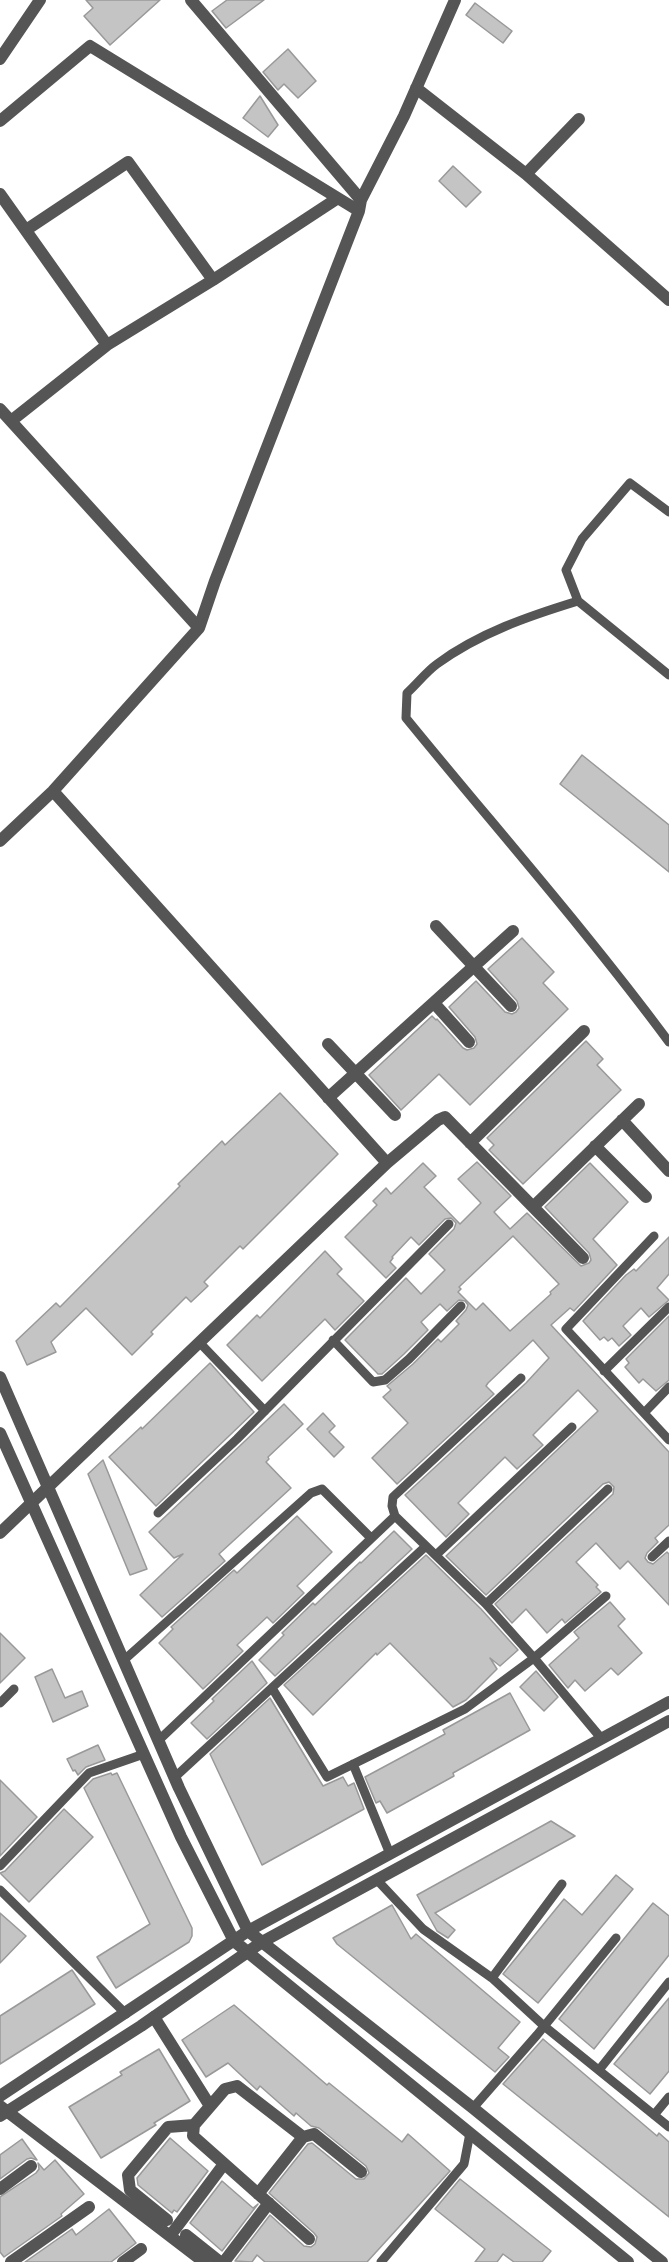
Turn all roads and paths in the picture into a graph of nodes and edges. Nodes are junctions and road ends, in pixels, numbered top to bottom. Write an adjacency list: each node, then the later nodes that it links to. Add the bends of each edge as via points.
1 (40, 0): 4 (street)
2 (191, 0): 11 (street)
3 (455, 0): 5 (street)
4 (0, 59)
5 (416, 88): 8 (street); 11 (street)
6 (579, 119): 8 (street)
7 (0, 121): 10 (street, via 90,46)
8 (526, 174): 14 (street)
9 (0, 194): 12 (street)
10 (338, 198): 11 (street); 13 (street)
11 (360, 206): 20 (street)
12 (26, 230): 13 (street, via 128,162); 15 (street)
13 (213, 280): 15 (street)
14 (669, 300)
15 (107, 345): 17 (street)
16 (0, 409): 17 (street)
17 (11, 421): 20 (street)
18 (669, 512): 19 (lane, via 630,483 582,538 566,570)
19 (578, 601): 21 (lane); 31 (lane, via 491,633 436,664 407,693 406,718 538,874)
20 (199, 628): 22 (street)
21 (669, 675)
22 (53, 791): 23 (street); 34 (street)
23 (0, 841)
24 (436, 926): 26 (street)
25 (513, 932): 26 (street)
26 (474, 967): 27 (street); 28 (street)
27 (434, 1003): 30 (street); 33 (street)
28 (511, 1006)
29 (584, 1031): 38 (street)
30 (469, 1042)
31 (669, 1042)
32 (328, 1044): 33 (street)
33 (356, 1073): 34 (street); 36 (street)
34 (328, 1098): 40 (street)
35 (639, 1104): 37 (street)
36 (395, 1115)
37 (622, 1120): 39 (street); 41 (street)
38 (470, 1143): 40 (street, via 445,1117); 43 (street)
39 (595, 1146): 42 (street); 43 (street)
40 (387, 1163): 50 (street)
41 (669, 1171)
42 (646, 1197)
43 (533, 1207): 46 (street)
44 (448, 1224): 49 (lane)
45 (654, 1236): 51 (lane, via 566,1329)
46 (583, 1258)
47 (461, 1306): 49 (lane, via 385,1380 373,1382)
48 (669, 1307): 51 (lane)
49 (333, 1340): 55 (lane)
50 (199, 1342): 55 (lane); 60 (street)
51 (604, 1371): 56 (lane)
52 (0, 1377): 60 (street)
53 (521, 1378): 64 (lane, via 393,1497)
54 (669, 1387): 56 (lane)
55 (265, 1411): 63 (lane)
56 (644, 1413): 59 (lane)
57 (572, 1427): 69 (lane)
58 (0, 1433): 62 (street)
59 (669, 1440)
60 (48, 1485): 62 (street); 74 (street)
61 (608, 1489): 72 (lane)
62 (31, 1502): 65 (street); 82 (street)
63 (158, 1513)
64 (395, 1516): 66 (lane); 68 (lane)
65 (0, 1533)
66 (371, 1538): 74 (lane, via 322,1489 311,1493); 81 (lane)
67 (669, 1541): 70 (lane)
68 (426, 1546): 69 (lane); 75 (lane)
69 (436, 1555): 72 (lane)
70 (652, 1557)
71 (606, 1596): 73 (lane)
72 (486, 1604): 73 (lane)
73 (534, 1658): 80 (lane); 83 (lane, via 465,1709)
74 (124, 1660): 81 (street)
75 (272, 1688): 83 (lane, via 327,1777); 84 (lane)
76 (14, 1689): 78 (lane)
77 (669, 1702): 80 (street)
78 (0, 1703)
79 (669, 1722): 87 (street)
80 (601, 1738): 85 (street)
81 (159, 1740): 84 (street)
82 (144, 1754): 86 (lane, via 89,1773); 92 (street)
83 (353, 1764): 85 (lane)
84 (174, 1777): 90 (street)
85 (390, 1854): 90 (street)
86 (0, 1866)
87 (377, 1880): 93 (street); 95 (lane, via 423,1929)
88 (562, 1884): 95 (lane)
89 (0, 1890): 97 (lane)
90 (248, 1931): 92 (street); 93 (street)
91 (616, 1938): 99 (lane)
92 (234, 1941): 94 (street); 97 (street)
93 (262, 1942): 94 (street); 104 (street)
94 (247, 1952): 98 (street); 109 (street)
95 (492, 1978): 99 (lane)
96 (669, 1982): 100 (lane)
97 (126, 2014): 101 (street)
98 (154, 2017): 103 (street); 105 (street)
99 (544, 2026): 100 (lane); 104 (lane)
100 (599, 2070): 106 (lane)
101 (0, 2096)
102 (669, 2097): 106 (lane)
103 (210, 2106): 107 (street); 110 (street, via 225,2089 237,2086)
104 (473, 2108): 129 (street)
105 (2, 2111): 120 (street)
106 (654, 2115): 108 (lane)
107 (194, 2125): 111 (street, via 193,2136); 118 (street, via 168,2127 128,2175 130,2190)
108 (669, 2127)
109 (470, 2133): 127 (lane, via 464,2164); 128 (street)
110 (303, 2137): 113 (street, via 314,2134); 115 (street)
111 (224, 2163): 115 (street); 120 (street)
112 (31, 2166): 114 (street)
113 (361, 2172)
114 (0, 2189)
115 (258, 2194): 116 (street)
116 (268, 2203): 121 (street); 126 (street)
117 (89, 2207): 123 (street)
118 (167, 2220)
119 (186, 2235): 126 (street)
120 (170, 2236): 125 (street)
121 (309, 2240)
122 (141, 2249): 124 (street)
123 (11, 2262)
124 (123, 2262)
125 (204, 2262)
126 (222, 2262)
127 (381, 2262)
128 (628, 2262)
129 (662, 2262)

